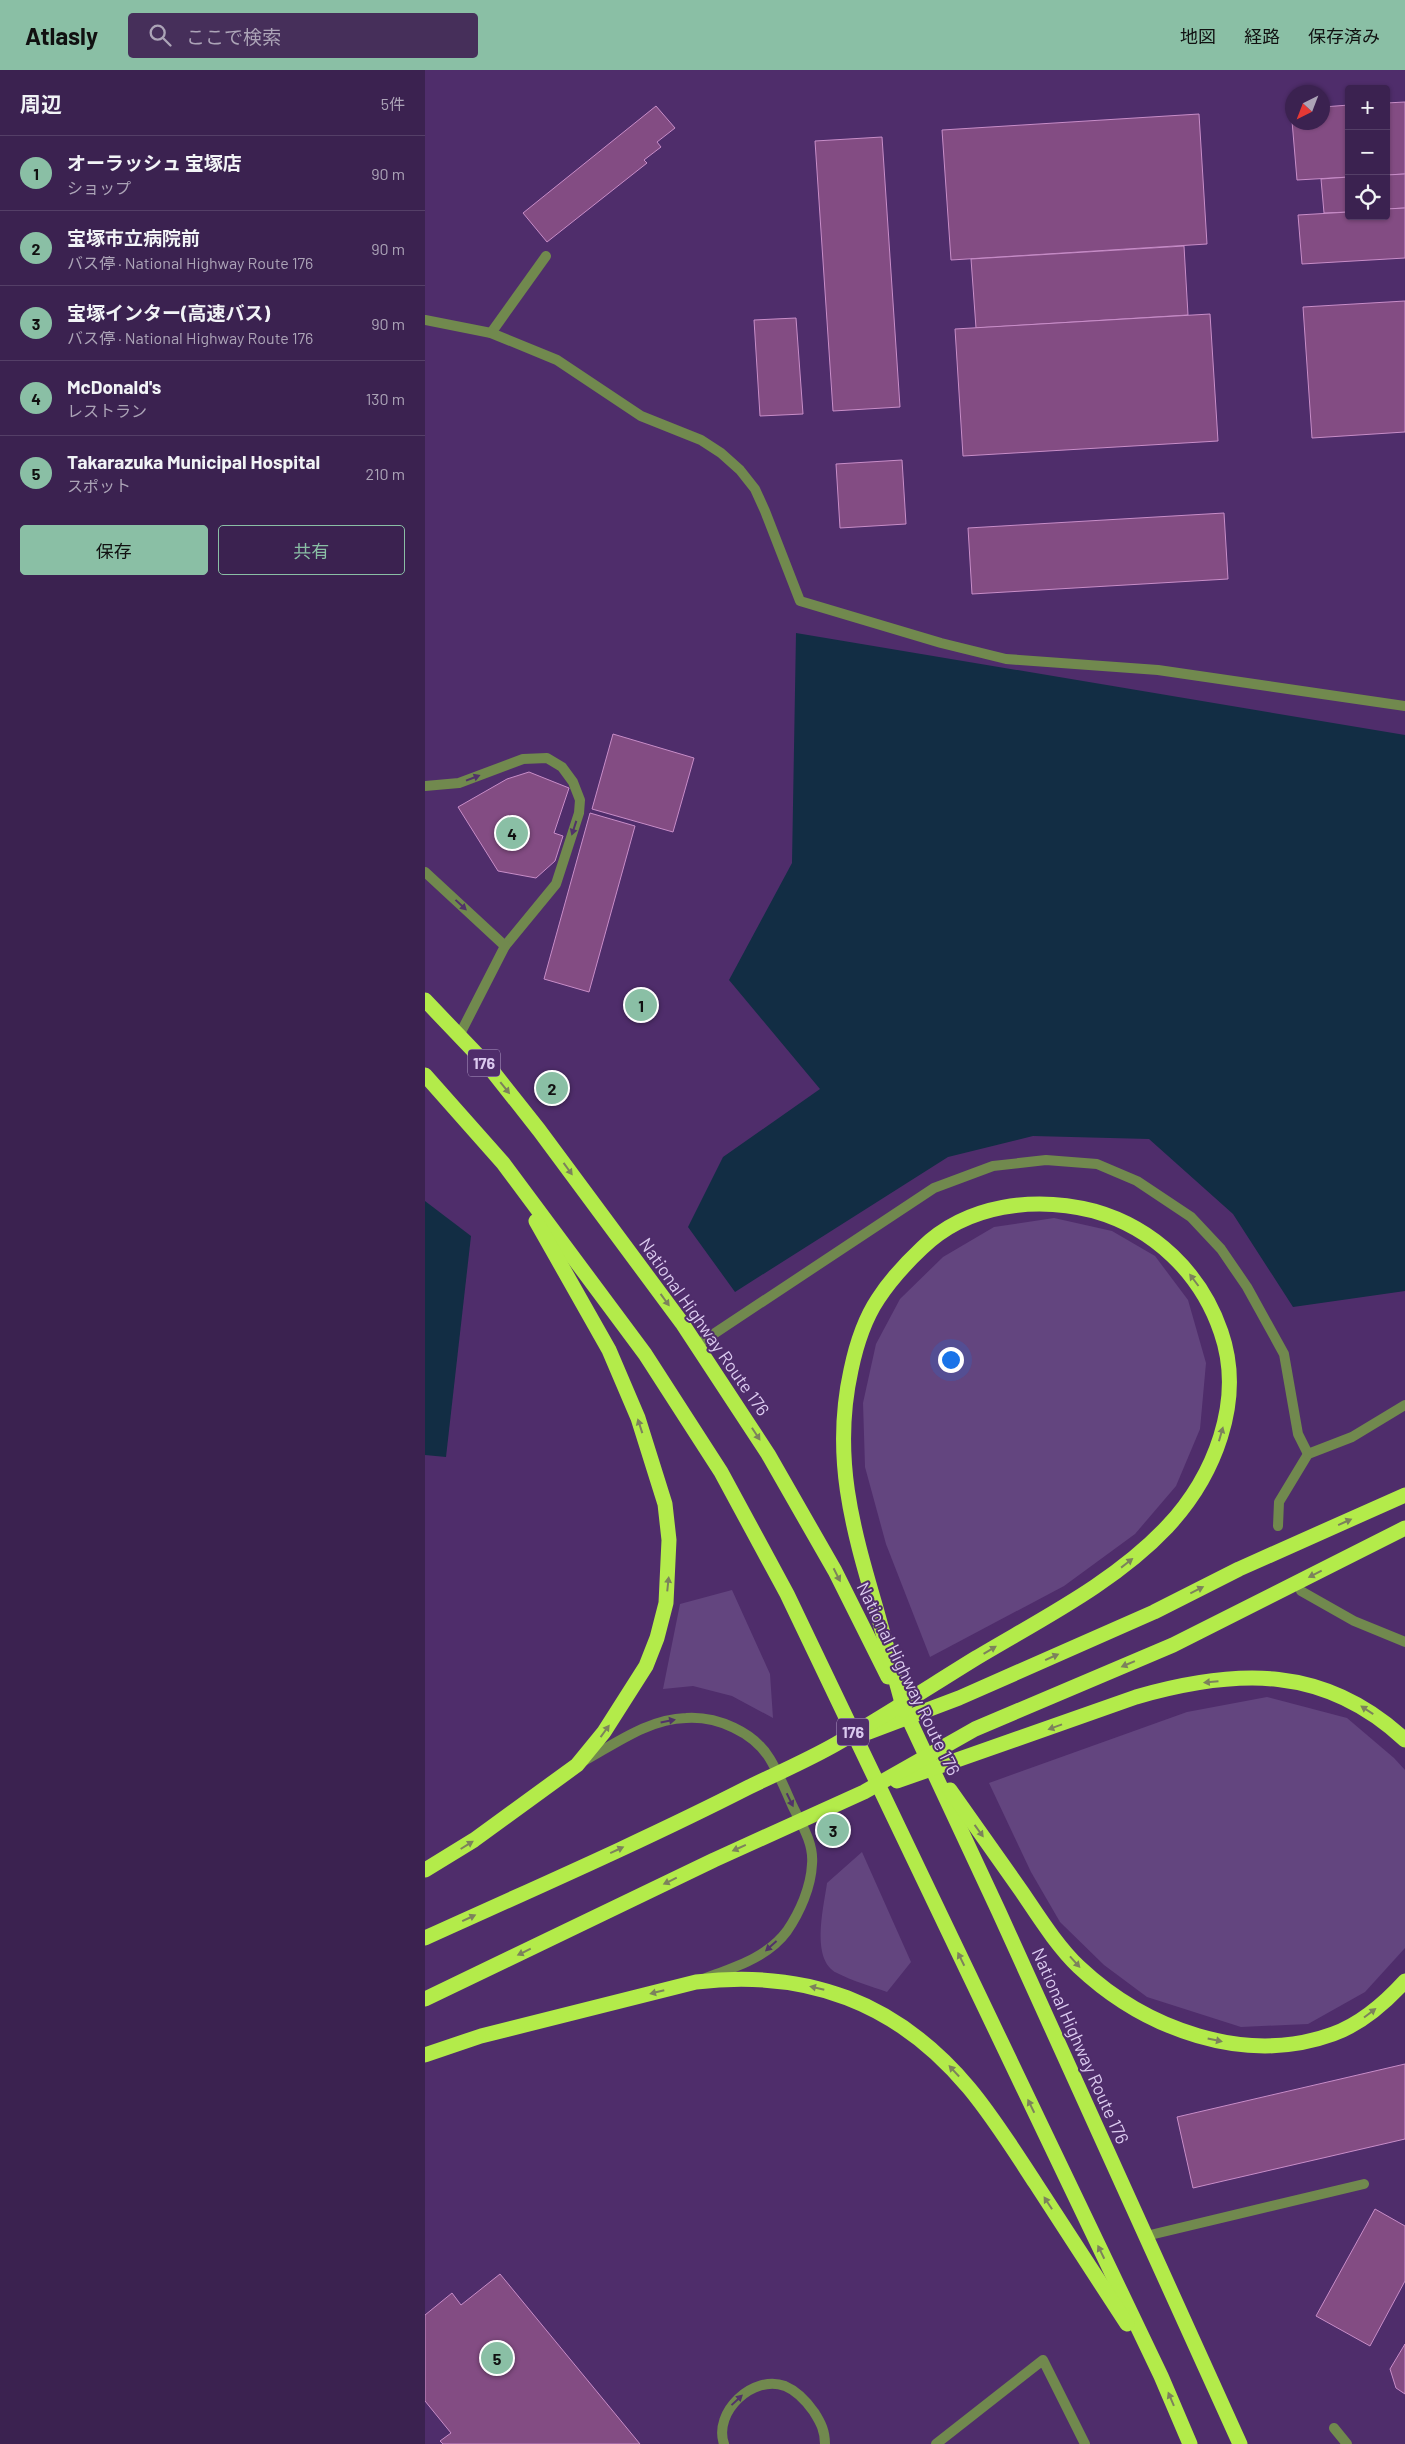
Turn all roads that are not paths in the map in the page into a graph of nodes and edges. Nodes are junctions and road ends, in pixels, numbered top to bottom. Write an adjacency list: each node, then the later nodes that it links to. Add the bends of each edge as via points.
1 (546, 256): 3 (street)
2 (425, 320): 3 (street)
3 (491, 333): 4 (street, via 557,360 641,416 701,440 721,453 755,489 800,602 1006,659 1159,670)
4 (1405, 706)
5 (425, 786): 7 (street, one-way to 7, via 459,783 531,758 547,758 563,767 573,782 580,800 579,813 556,884)
6 (425, 872): 7 (street, one-way to 7)
7 (505, 946): 9 (street)
8 (425, 1000): 9 (highway, National Highway Route 176 / 176)
9 (459, 1036): 12 (highway, National Highway Route 176 / 176, one-way to 12, via 490,1068 539,1130)
10 (425, 1075): 11 (highway, 176)
11 (503, 1163): 24 (highway, one-way to 11, via 604,1732 646,1666 657,1638 669,1571 665,1504 638,1418 609,1350); 34 (highway, 176, one-way to 11, via 791,1603 726,1481 645,1354)
12 (697, 1346): 14 (street, via 934,1188 993,1166 1046,1160 1097,1164 1137,1181 1191,1217 1221,1249 1247,1287 1284,1354 1298,1434); 20 (highway, National Highway Route 176 / 176, one-way to 20, via 768,1454 835,1571)
13 (1405, 1405): 14 (street, via 1352,1437)
14 (1308, 1454): 16 (street, via 1279,1502)
15 (1405, 1495): 22 (highway, one-way to 15, via 959,1698 1154,1612 1239,1569)
16 (1278, 1526)
17 (1405, 1528): 25 (highway, one-way to 25, via 1173,1645 975,1729)
18 (1301, 1591): 19 (street, via 1354,1622)
19 (1405, 1642)
20 (904, 1710): 22 (highway, one-way to 20, via 948,1675 1108,1578 1165,1529 1205,1476 1217,1450 1229,1398 1229,1366 1223,1337 1212,1309 1195,1281 1173,1255 1147,1234 1119,1218 1055,1204 991,1209 962,1219 931,1239 900,1269 875,1302 867,1320 856,1347 846,1393 843,1436 845,1482 853,1530); 23 (highway, National Highway Route 176 / 176)
21 (1405, 1740): 25 (highway, one-way to 25, via 1384,1721 1329,1690 1295,1682 1238,1679 1169,1688 1137,1697)
22 (835, 1745): 27 (highway, one-way to 22, via 694,1815)
23 (930, 1763): 28 (highway, one-way to 28, via 1047,1929 1078,1966 1133,2009 1165,2024 1201,2037 1235,2044 1269,2046 1301,2043 1333,2034 1362,2019 1388,2000); 33 (highway, National Highway Route 176 / 176)
24 (577, 1765): 26 (highway, one-way to 24, via 474,1840); 29 (street, one-way to 29, via 638,1731 662,1721 686,1718 709,1719 734,1727 756,1742 770,1758 809,1840 812,1863 808,1887 787,1932 768,1950 745,1963)
25 (864, 1792): 30 (highway, one-way to 30)
26 (425, 1870)
27 (425, 1938)
28 (1405, 1981)
29 (696, 1982): 31 (highway, one-way to 31, via 481,2036); 34 (highway, one-way to 29, via 999,2126 966,2084 918,2037 860,2003 830,1991 765,1978)
30 (425, 1999)
31 (425, 2055)
32 (1364, 2184): 33 (street)
33 (1146, 2236): 41 (highway, National Highway Route 176 / 176)
34 (1161, 2376): 40 (highway, 176, one-way to 34)
35 (1334, 2428): 42 (street)
36 (724, 2444): 37 (street, one-way to 37, via 725,2416 732,2405 752,2390 773,2384 785,2386 809,2405 824,2429)
37 (825, 2444)
38 (936, 2444): 39 (street, via 1043,2360)
39 (1085, 2444)
40 (1190, 2444)
41 (1240, 2444)
42 (1347, 2444)

